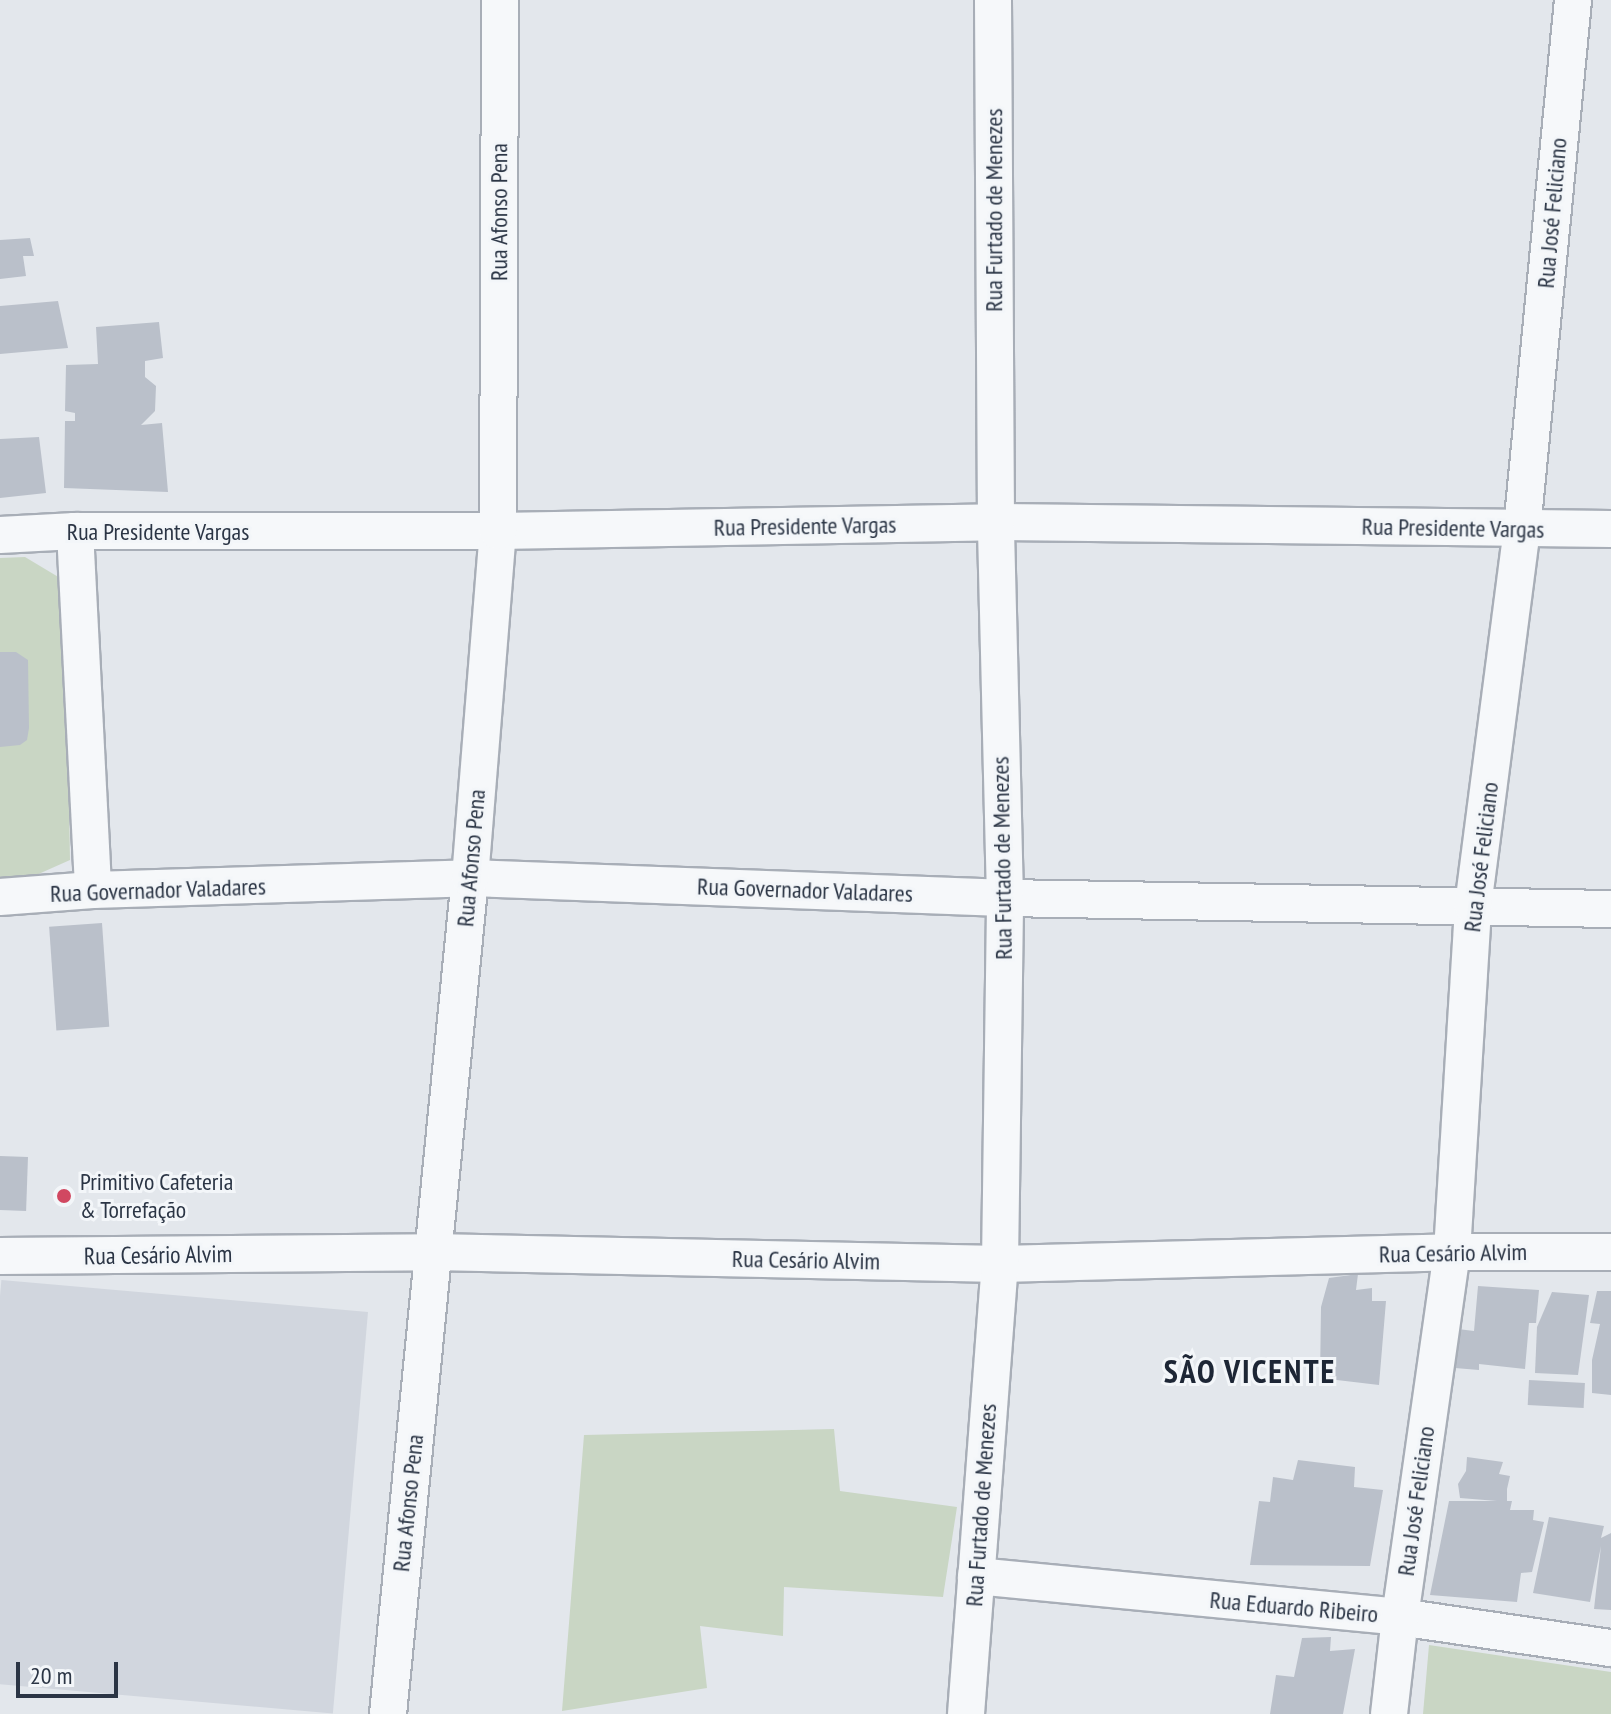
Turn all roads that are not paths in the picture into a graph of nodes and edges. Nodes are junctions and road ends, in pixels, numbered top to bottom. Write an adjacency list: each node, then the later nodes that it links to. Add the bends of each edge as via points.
1 (500, 0): 8 (street, Rua Afonso Pena)
2 (993, 0): 4 (street, Rua Furtado de Menezes)
3 (1573, 0): 5 (street, Rua José Feliciano)
4 (996, 522): 5 (street, Rua Presidente Vargas); 8 (street, Rua Presidente Vargas); 13 (street, Rua Furtado de Menezes)
5 (1522, 529): 6 (street, Rua Presidente Vargas); 14 (street, Rua José Feliciano)
6 (1611, 529)
7 (75, 531): 8 (street, Rua Presidente Vargas); 9 (street, Rua Presidente Vargas); 11 (street)
8 (498, 531): 10 (street, Rua Afonso Pena)
9 (0, 535)
10 (470, 878): 11 (street, Rua Governador Valadares); 13 (street, Rua Governador Valadares); 16 (street, Rua Afonso Pena)
11 (93, 890): 12 (street, Rua Governador Valadares)
12 (0, 897)
13 (1005, 898): 14 (street, Rua Governador Valadares); 20 (street, Rua Furtado de Menezes)
14 (1473, 906): 15 (street, Rua Governador Valadares); 17 (street, Rua José Feliciano)
15 (1611, 909)
16 (433, 1252): 19 (street, Rua Cesário Alvim); 20 (street, Rua Cesário Alvim); 24 (street, Rua Afonso Pena)
17 (1452, 1252): 18 (street, Rua Cesário Alvim); 20 (street, Rua Cesário Alvim); 22 (street, Rua José Feliciano)
18 (1611, 1252)
19 (0, 1256)
20 (1000, 1264): 21 (street, Rua Furtado de Menezes)
21 (976, 1576): 22 (street, Rua Eduardo Ribeiro); 25 (street, Rua Furtado de Menezes)
22 (1400, 1617): 23 (street, Rua Eduardo Ribeiro); 26 (street, Rua José Feliciano)
23 (1611, 1648)
24 (388, 1714)
25 (966, 1714)
26 (1389, 1714)

